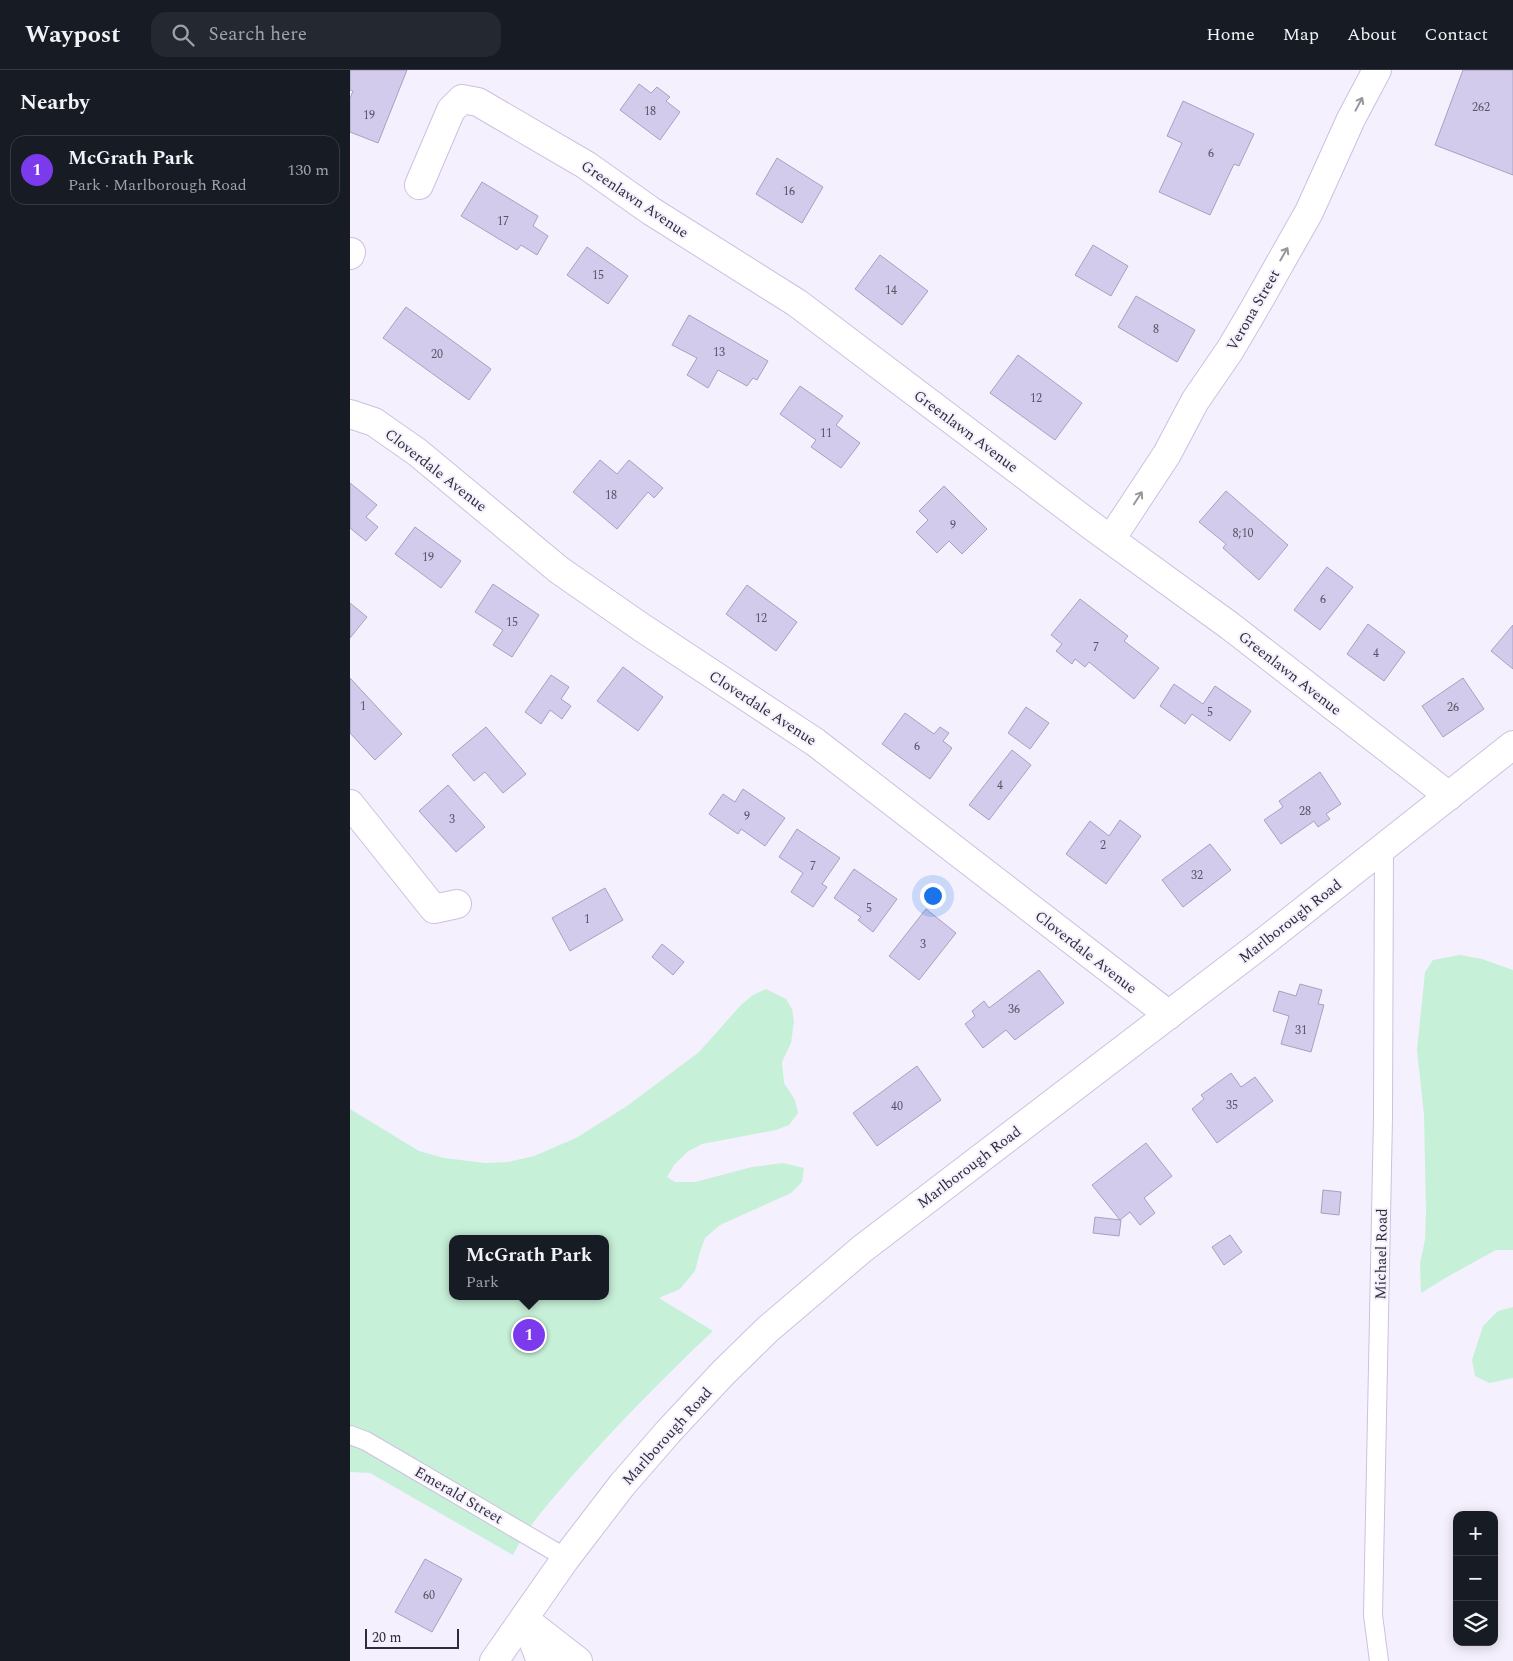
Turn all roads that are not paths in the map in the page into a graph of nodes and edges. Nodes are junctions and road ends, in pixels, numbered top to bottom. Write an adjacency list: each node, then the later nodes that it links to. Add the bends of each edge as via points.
1 (1377, 70): 4 (street, Verona Street, one-way to 1, via 1167,454 1195,401 1253,311 1309,212)
2 (419, 185): 4 (street, Greenlawn Avenue, via 451,110 462,99 478,102 586,165 651,212 797,303)
3 (350, 414): 10 (street, Cloverdale Avenue, via 374,422 417,452 559,570 815,742)
4 (1111, 539): 6 (street, Greenlawn Avenue, via 1230,626)
5 (1513, 745): 6 (street, Marlborough Road)
6 (1449, 796): 8 (street, Marlborough Road)
7 (350, 804): 9 (street)
8 (1384, 846): 10 (street, Marlborough Road); 17 (lane, Michael Road, via 1373,1615)
9 (445, 907)
10 (1169, 1015): 12 (street, Marlborough Road, via 875,1239 768,1329 661,1440)
11 (350, 1436): 12 (lane, Emerald Street, via 366,1441)
12 (566, 1558): 13 (street, Marlborough Road)
13 (524, 1619): 14 (street, Marlborough Road); 15 (street); 16 (street)
14 (494, 1661)
15 (541, 1661)
16 (578, 1661)
17 (1379, 1661)

